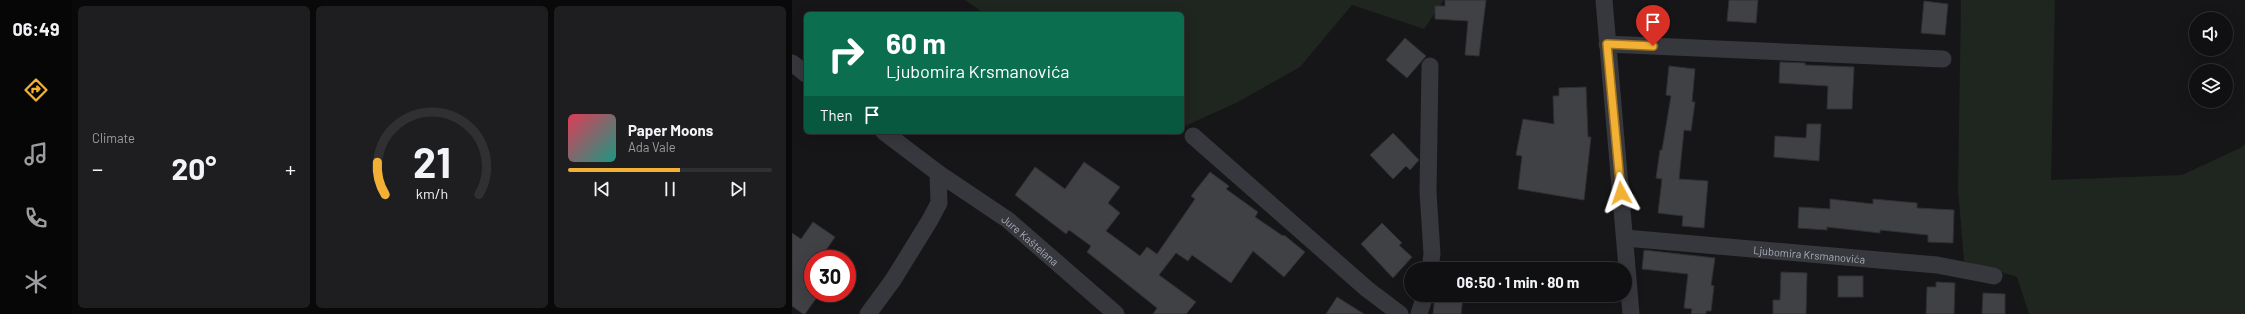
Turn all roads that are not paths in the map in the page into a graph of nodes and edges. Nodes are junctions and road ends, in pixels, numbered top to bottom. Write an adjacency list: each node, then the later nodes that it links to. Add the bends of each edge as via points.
1 (1604, 0): 2 (street)
2 (1607, 44): 3 (street); 12 (street)
3 (1943, 59)
4 (792, 63): 6 (street)
5 (1430, 66): 13 (street, via 1428,192)
6 (804, 72)
7 (887, 134): 9 (street, Jure Kaštelana)
8 (1192, 136): 18 (street)
9 (938, 173): 10 (street, Jure Kaštelana); 11 (street)
10 (967, 192): 11 (street); 17 (street, Jure Kaštelana, via 1008,220)
11 (939, 202): 16 (street, via 893,280)
12 (1625, 238): 14 (street, Ljubomira Krsmanovića, via 1937,265); 20 (street)
13 (1431, 262)
14 (1994, 276)
15 (1422, 302): 19 (street)
16 (868, 314)
17 (1116, 314)
18 (1400, 314)
19 (1419, 314)
20 (1631, 314)

